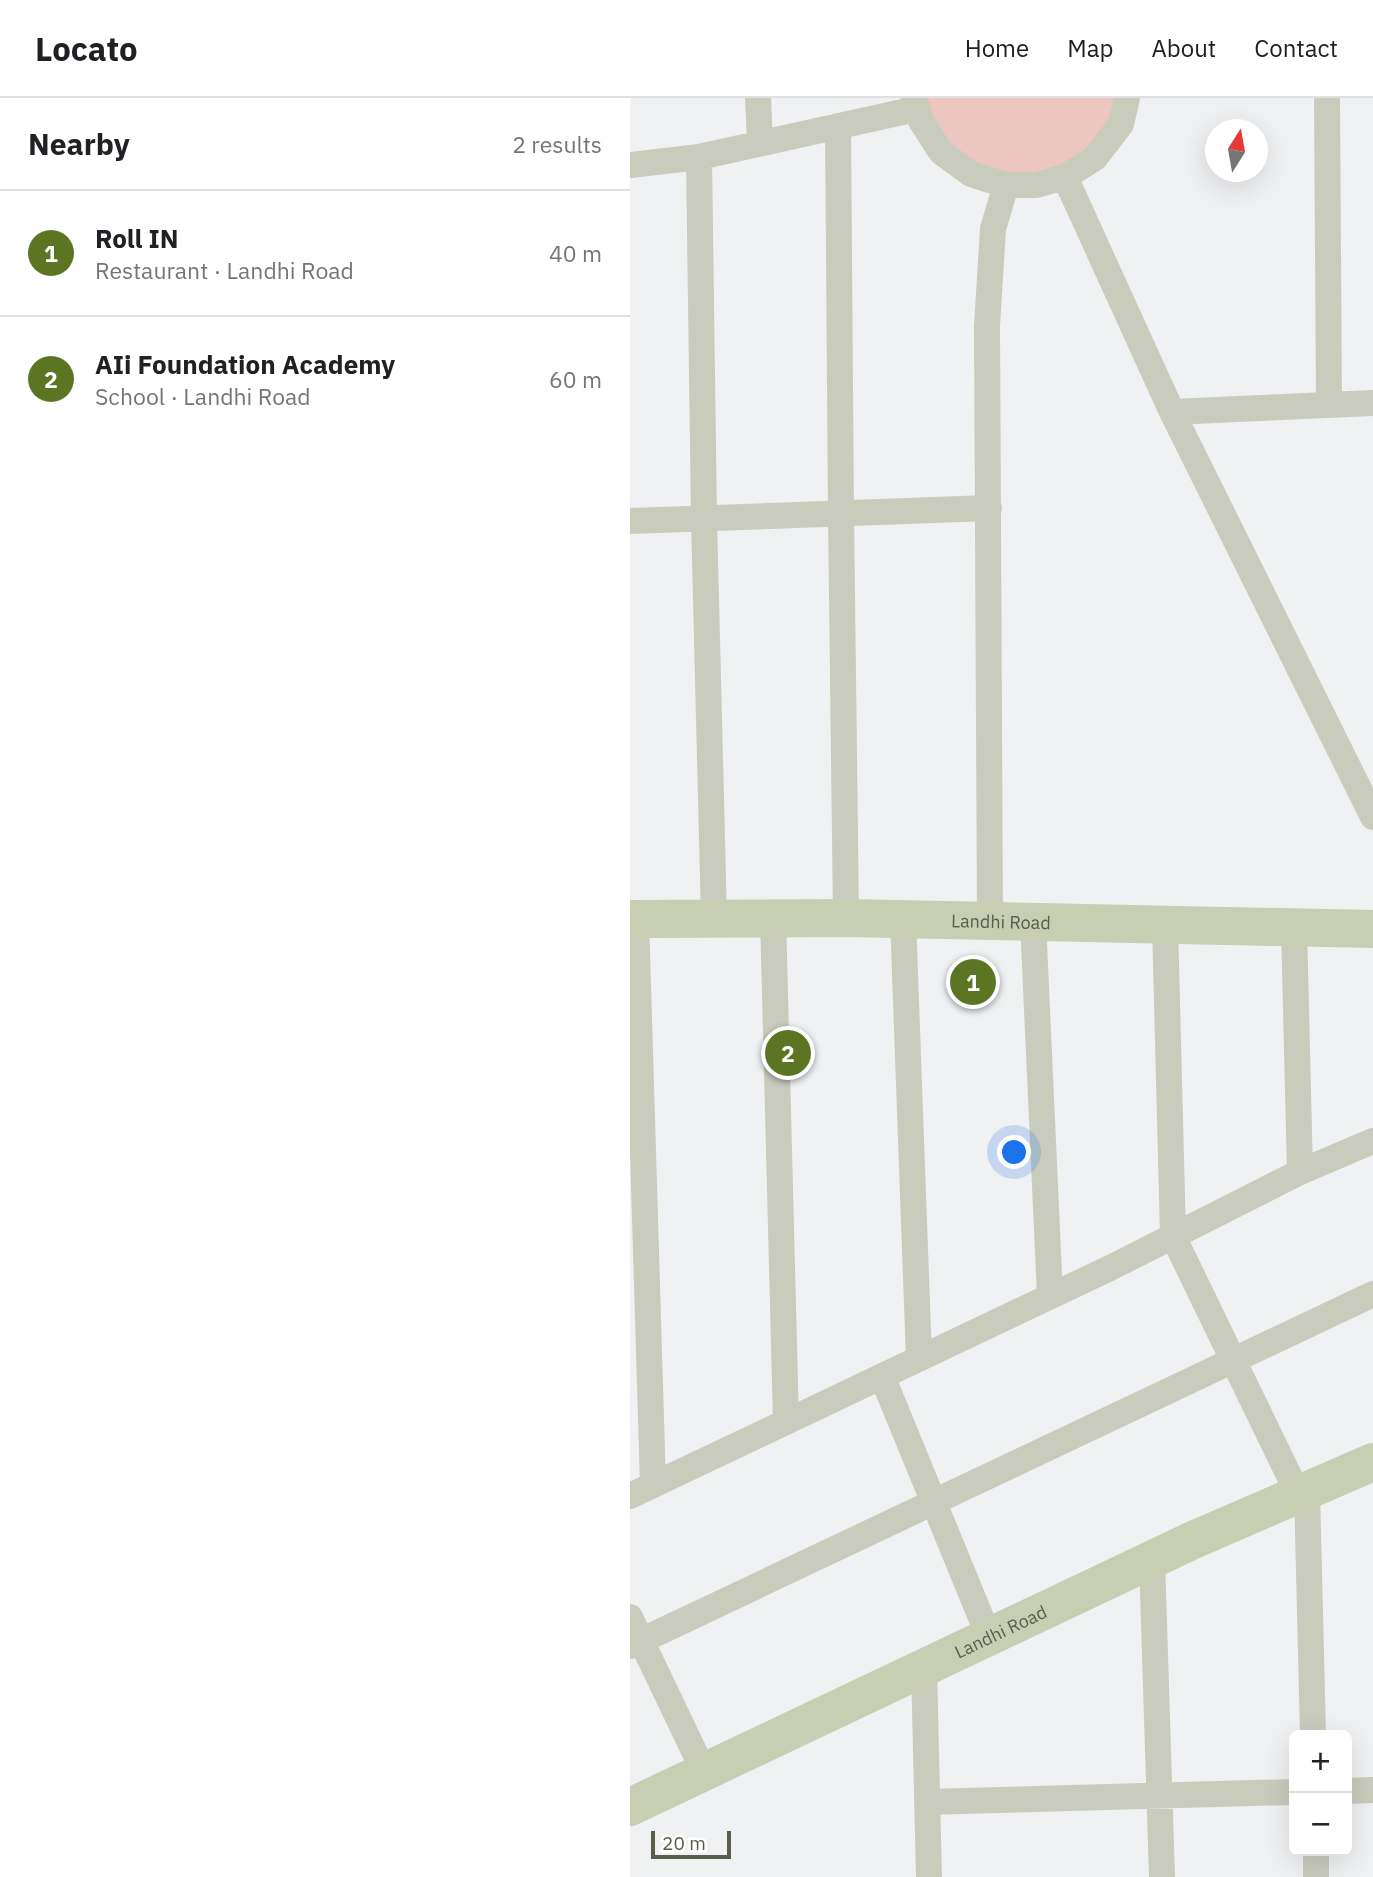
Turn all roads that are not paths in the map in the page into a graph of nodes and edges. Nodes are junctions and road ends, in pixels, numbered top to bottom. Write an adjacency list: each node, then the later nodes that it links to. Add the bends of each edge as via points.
1 (758, 98): 6 (street)
2 (1127, 98): 9 (street, via 1121,124 1095,158)
3 (1328, 98): 12 (street)
4 (915, 104): 5 (street); 10 (street, via 941,152 971,174)
5 (838, 126): 6 (street); 15 (street)
6 (760, 143): 7 (street)
7 (699, 157): 8 (street); 16 (street)
8 (630, 165)
9 (1065, 177): 10 (street, via 1036,186); 13 (street)
10 (1006, 185): 14 (street, via 993,229 988,312)
11 (1373, 403): 12 (street)
12 (1329, 405): 13 (street)
13 (1171, 412): 19 (street)
14 (989, 508): 15 (street); 25 (street)
15 (841, 514): 16 (street); 23 (street)
16 (704, 519): 17 (street); 22 (street)
17 (630, 521)
18 (1373, 779): 19 (street)
19 (1371, 813)
20 (773, 917): 22 (main road, Landhi Road); 23 (main road, Landhi Road); 38 (street)
21 (633, 918): 22 (main road, Landhi Road); 40 (street)
22 (714, 918)
23 (846, 918): 24 (main road, Landhi Road)
24 (903, 919): 25 (main road, Landhi Road); 35 (street)
25 (990, 920): 26 (main road, Landhi Road)
26 (1032, 921): 27 (main road, Landhi Road); 34 (street)
27 (1165, 924): 28 (main road, Landhi Road); 32 (street)
28 (1294, 927): 29 (main road, Landhi Road); 31 (street)
29 (1373, 929)
30 (1373, 1141): 31 (street)
31 (1300, 1172): 32 (street)
32 (1173, 1236): 34 (street); 36 (street)
33 (1373, 1294): 36 (street)
34 (1050, 1296): 35 (street)
35 (919, 1359): 37 (street)
36 (1233, 1360): 41 (street); 42 (street)
37 (882, 1376): 38 (street); 42 (street)
38 (786, 1422): 40 (street)
39 (1373, 1462): 41 (main road, Landhi Road)
40 (641, 1491)
41 (1303, 1492): 43 (main road, Landhi Road); 47 (street)
42 (933, 1502): 44 (street); 45 (street)
43 (1152, 1559): 45 (main road, Landhi Road); 52 (street)
44 (634, 1634): 48 (street)
45 (989, 1637): 46 (main road, Landhi Road)
46 (924, 1667): 48 (main road, Landhi Road); 53 (street)
47 (1313, 1730)
48 (704, 1772): 54 (main road, Landhi Road)
49 (1373, 1790): 50 (street)
50 (1352, 1791)
51 (1289, 1792): 52 (street)
52 (1160, 1796): 53 (street); 57 (street)
53 (927, 1802): 56 (street)
54 (630, 1807)
55 (1315, 1856): 58 (street)
56 (929, 1877)
57 (1162, 1877)
58 (1316, 1877)

